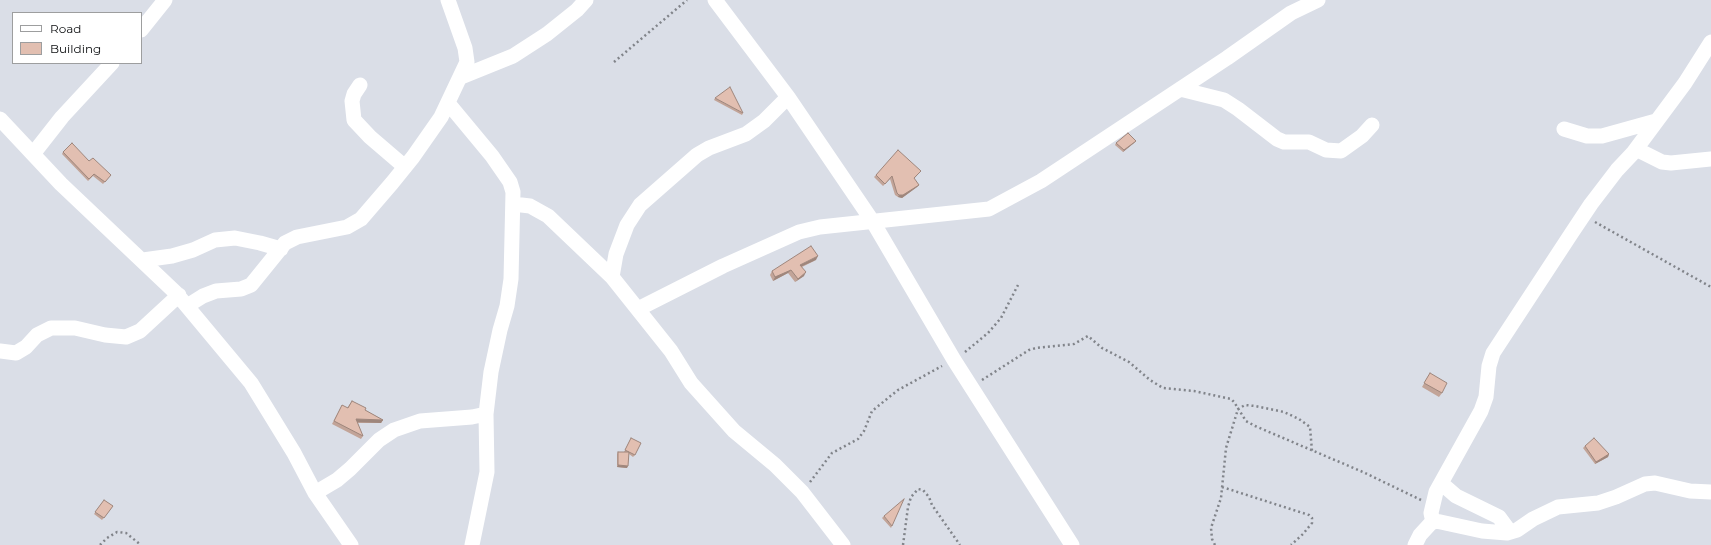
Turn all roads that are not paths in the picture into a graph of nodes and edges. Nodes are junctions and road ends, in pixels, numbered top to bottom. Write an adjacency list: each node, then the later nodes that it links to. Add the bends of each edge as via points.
1 (165, 0): 6 (street)
2 (448, 0): 9 (street, via 465,48 467,62)
3 (586, 0): 9 (street, via 547,34 513,56)
4 (715, 0): 12 (street)
5 (1318, 0): 11 (street, via 1291,13)
6 (142, 29)
7 (1711, 42): 15 (street, via 1685,83)
8 (111, 64): 19 (street, via 62,117)
9 (461, 77): 13 (street)
10 (360, 85): 21 (street, via 352,101 354,120)
11 (1180, 89): 16 (street, via 1224,100 1284,142 1309,142 1326,150 1341,151 1362,136); 23 (street, via 1048,177 990,209)
12 (788, 97): 23 (street); 26 (street, via 764,121 746,134 697,155 640,205 627,225 616,254)
13 (448, 103): 21 (street); 22 (street, via 510,182)
14 (0, 119): 19 (street)
15 (1656, 121): 17 (street, via 1602,136 1587,136); 18 (street)
16 (1372, 125)
17 (1564, 128)
18 (1636, 149): 20 (street, via 1662,162); 31 (street, via 1583,216 1493,353 1486,398 1481,411)
19 (33, 154): 25 (street, via 61,184)
20 (1711, 159)
21 (405, 167): 24 (street, via 361,219 347,227 297,237 285,243)
22 (513, 204): 26 (street, via 530,206 548,216); 30 (street, via 511,279 491,372)
23 (873, 222): 28 (street, via 820,227 799,232 723,266); 39 (street, via 954,360)
24 (281, 249): 25 (street, via 235,238 215,240 172,256); 27 (street, via 251,285 241,289 216,291)
25 (143, 260): 27 (street)
26 (612, 277): 28 (street)
27 (183, 301): 29 (street, via 140,331 126,337 75,328 52,328 37,335 16,353); 33 (street, via 251,383)
28 (638, 310): 38 (street, via 671,351 691,383 734,431 775,465 802,492)
29 (0, 351)
30 (486, 414): 33 (street, via 472,418 420,421 394,430 379,440 337,480); 37 (street, via 487,472)
31 (1441, 483): 34 (street, via 1432,504); 35 (street, via 1456,496 1499,517)
32 (1711, 492): 35 (street, via 1690,491 1655,482 1598,503 1558,507)
33 (315, 493): 36 (street)
34 (1433, 522): 35 (street, via 1443,521 1496,533); 40 (street, via 1420,535)
35 (1510, 532)
36 (351, 545)
37 (472, 545)
38 (842, 545)
39 (1072, 545)
40 (1415, 545)

